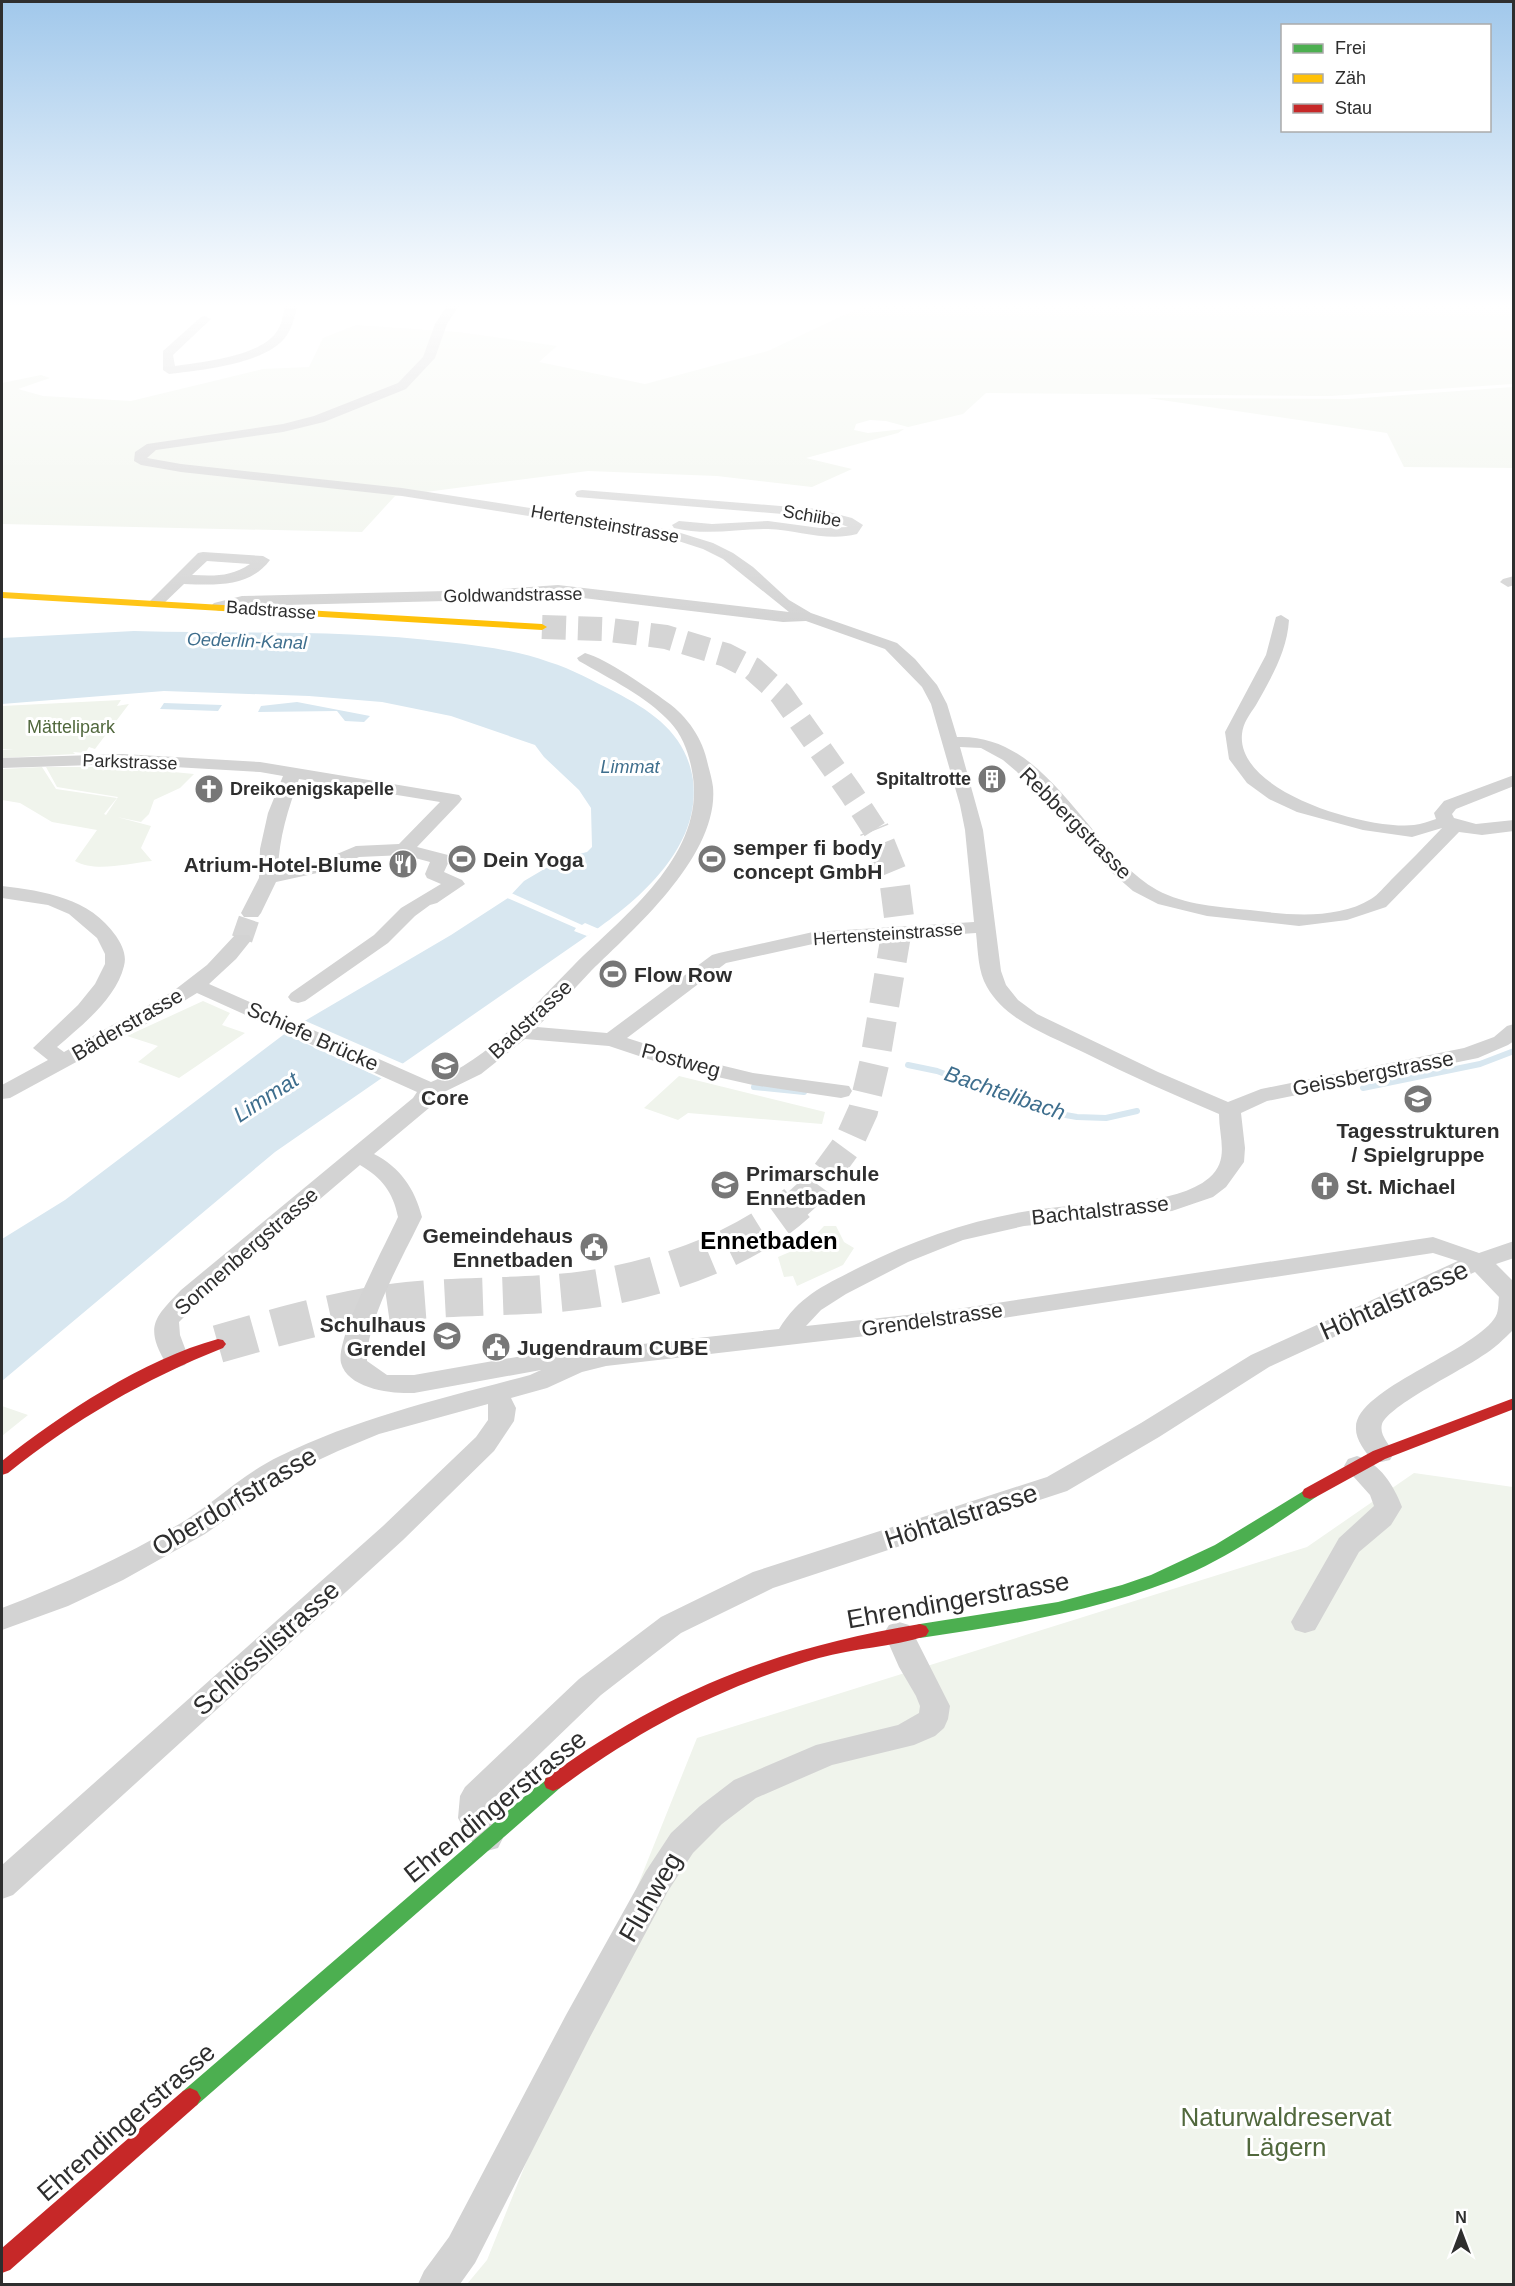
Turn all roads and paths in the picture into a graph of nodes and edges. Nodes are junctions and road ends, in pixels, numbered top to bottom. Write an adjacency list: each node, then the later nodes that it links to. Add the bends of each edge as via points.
1 (340, 411): 3 (street, Hertensteinstrasse, via 283,428 152,447 140,454 141,461 402,492)
2 (582, 494): 3 (street, Schiibe, via 721,503 836,518 856,525 852,531 836,533 768,525 702,529 665,521)
3 (640, 528): 8 (street, Hertensteinstrasse, via 690,539 728,556 784,603)
4 (180, 579): 6 (street)
5 (5, 595): 6 (main road, Badstrasse)
6 (156, 603): 7 (main road, Badstrasse)
7 (219, 606): 8 (street, Goldwandstrasse, via 242,601 558,590 783,617); 10 (main road, Badstrasse)
8 (806, 616): 12 (street, Hertensteinstrasse, via 898,651 934,692)
9 (1281, 620): 16 (street, via 1281,633 1269,667 1234,727 1233,746 1245,768 1280,798 1330,818 1411,831)
10 (535, 626)
11 (585, 658): 27 (street, Badstrasse, via 656,700 687,731 702,768 703,818 675,873)
12 (951, 742): 16 (street, Rebbergstrasse, via 985,743 1001,750 1053,794 1115,865 1141,888 1174,904 1221,912 1288,921 1347,916 1378,903); 22 (street, Hertensteinstrasse, via 974,830)
13 (2, 763): 14 (street, Parkstrasse, via 123,759)
14 (294, 772): 18 (street, Parkstrasse, via 453,800); 19 (street, via 277,813 268,849)
15 (1514, 780): 16 (street, Rebbergstrasse, via 1450,805 1443,813)
16 (1451, 824): 17 (street, via 1478,829)
17 (1514, 825)
18 (404, 849): 19 (street, via 356,852 324,866); 25 (street, via 441,859 434,874 455,884 408,912 381,939)
19 (267, 878): 21 (street)
20 (2, 892): 29 (street, via 57,901 96,925 115,948 115,964 100,992 44,1048)
21 (251, 913)
22 (986, 927): 28 (street, Hertensteinstrasse, via 813,938 719,959); 33 (street, via 987,956 996,986 1011,1004 1030,1018 1150,1077)
23 (242, 939): 24 (street, Bäderstrasse)
24 (195, 985): 29 (street, Bäderstrasse); 30 (street, Schiefe Brücke)
25 (298, 997)
26 (1514, 1030): 33 (street, Geissbergstrasse, via 1501,1041 1470,1053 1261,1096)
27 (521, 1032): 28 (street, Postweg); 30 (street, Badstrasse, via 489,1058 446,1085)
28 (611, 1040): 31 (street, Postweg, via 753,1079)
29 (63, 1061): 32 (street, Bäderstrasse)
30 (430, 1090): 34 (street, Sonnenbergstrasse, via 421,1103)
31 (841, 1091)
32 (2, 1093)
33 (1230, 1111): 37 (street, Bachtalstrasse, via 1234,1156 1230,1168 1221,1179 1193,1197 1154,1206 1011,1220 958,1232 830,1292 811,1305)
34 (359, 1156): 39 (street, Sonnenbergstrasse, via 190,1296 167,1320 167,1335); 40 (street, Grendelstrasse, via 389,1173 404,1196 410,1217 368,1307 357,1342 354,1363 364,1375 393,1386 550,1360)
35 (1514, 1249): 36 (street, Höhtalstrasse)
36 (1479, 1262): 37 (street, Grendelstrasse, via 1457,1250 1433,1245 944,1319); 43 (street, Grendelstrasse, via 1511,1296 1508,1316 1482,1344 1376,1412 1369,1422 1369,1431); 49 (street, Höhtalstrasse, via 1260,1361 1057,1484 763,1580 671,1625 590,1687 476,1796 474,1818)
37 (787, 1336): 40 (street, Grendelstrasse, via 606,1357)
38 (218, 1344): 39 (main road)
39 (176, 1359): 45 (main road, via 109,1393 39,1437)
40 (574, 1365): 41 (street, Oberdorfstrasse)
41 (497, 1395): 46 (street, Oberdorfstrasse, via 371,1427 329,1444 286,1464 195,1527 113,1572); 50 (street, Schlösslistrasse, via 503,1408 501,1421 485,1444 393,1533)
42 (1514, 1403): 43 (main road, Ehrendingerstrasse)
43 (1381, 1453): 44 (main road, Ehrendingerstrasse)
44 (1357, 1466): 47 (street, via 1382,1490 1388,1507 1349,1545); 48 (main road, Ehrendingerstrasse, via 1247,1535 1150,1582 1022,1616)
45 (2, 1469)
46 (2, 1619)
47 (1305, 1623)
48 (899, 1633): 49 (main road, Ehrendingerstrasse, via 808,1655 749,1674 689,1700 569,1770); 52 (street, Fluhweg, via 930,1693 935,1707 933,1719 903,1736 827,1754 745,1789 682,1843 584,2015 462,2250)
49 (488, 1838): 51 (main road, Ehrendingerstrasse)
50 (2, 1885)
51 (2, 2262)
52 (437, 2284)

